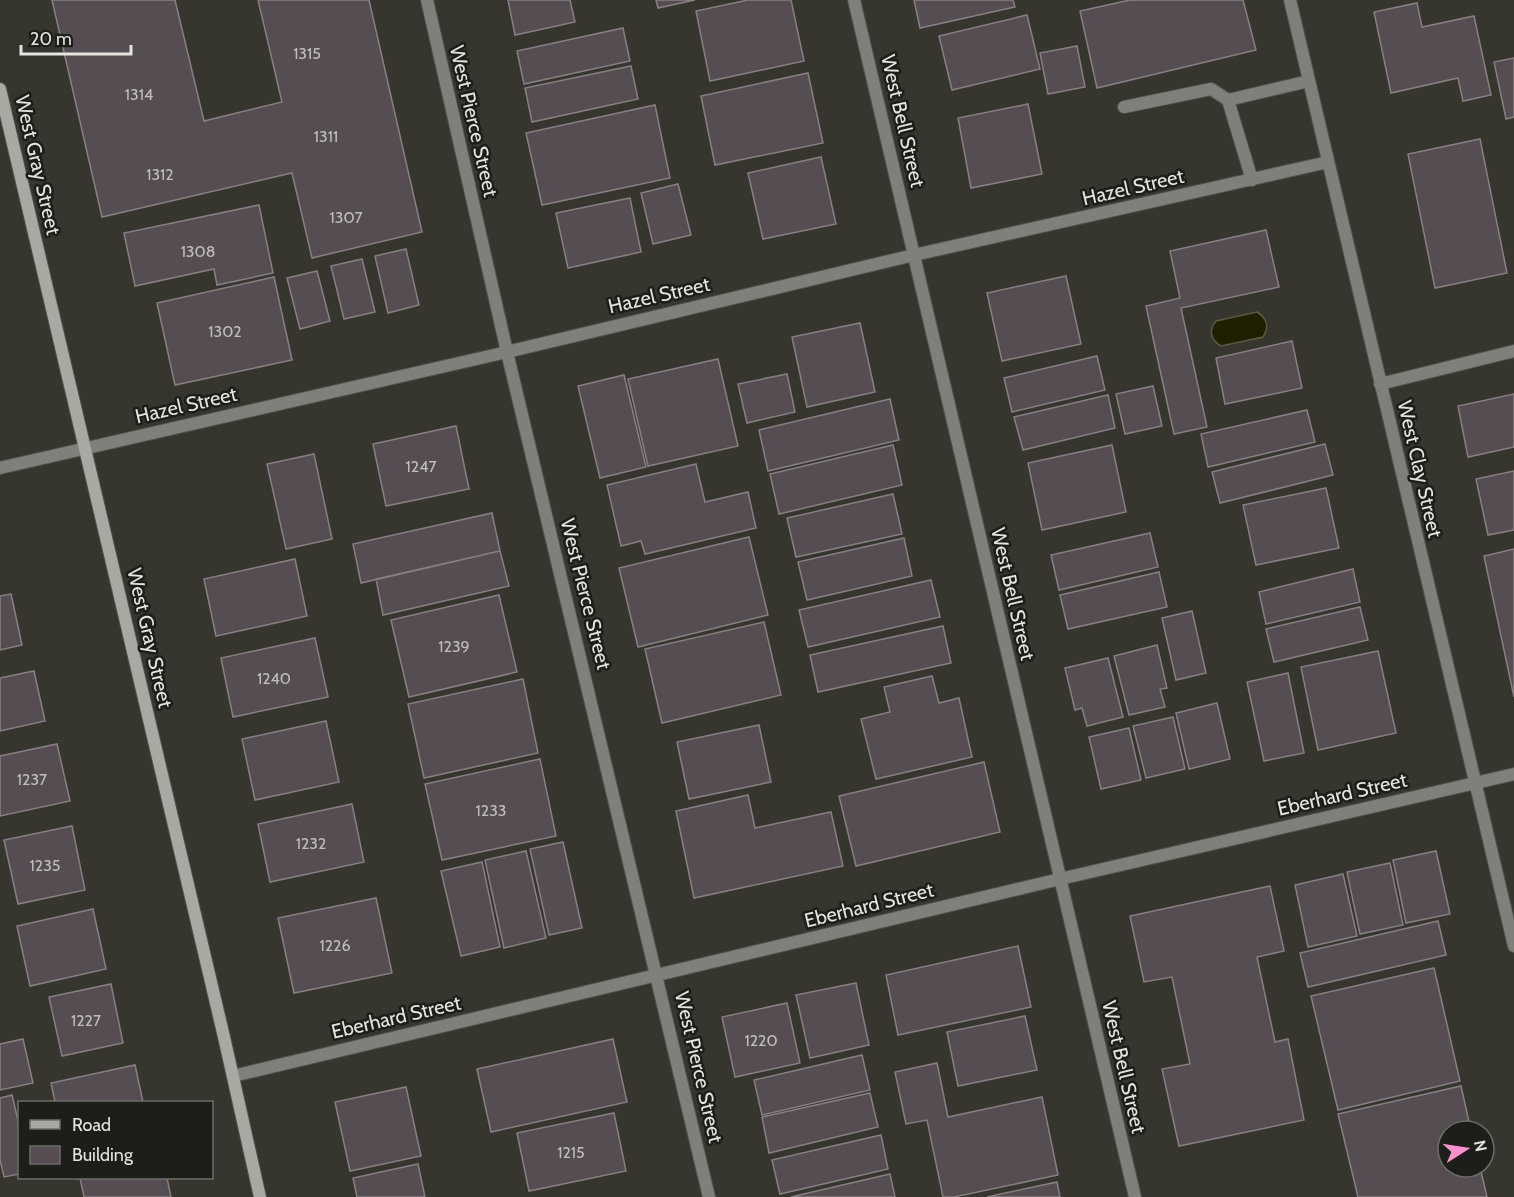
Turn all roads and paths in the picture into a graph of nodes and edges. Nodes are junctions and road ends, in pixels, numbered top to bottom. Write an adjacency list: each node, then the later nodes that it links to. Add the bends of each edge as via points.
1 (427, 0): 11 (street, West Pierce Street)
2 (855, 0): 10 (street, West Bell Street)
3 (1290, 0): 4 (street, West Clay Street)
4 (1309, 81): 6 (street); 8 (street, West Clay Street)
5 (0, 89): 14 (main road, West Gray Street)
6 (1228, 100): 7 (street, via 1210,89); 9 (street)
7 (1124, 107)
8 (1328, 162): 9 (street, Hazel Street); 13 (street, West Clay Street)
9 (1252, 180): 10 (street, Hazel Street)
10 (914, 255): 11 (street, Hazel Street); 18 (street, West Bell Street)
11 (507, 351): 14 (street, Hazel Street); 20 (street, West Pierce Street)
12 (1514, 351): 13 (street)
13 (1380, 384): 17 (street, West Clay Street)
14 (84, 449): 15 (street, Hazel Street); 21 (main road, West Gray Street)
15 (0, 468)
16 (1514, 774): 17 (street, Eberhard Street)
17 (1475, 784): 18 (street, Eberhard Street); 19 (street, West Clay Street)
18 (1060, 879): 20 (street, Eberhard Street); 24 (street, West Bell Street)
19 (1514, 946)
20 (658, 976): 21 (street, Eberhard Street); 23 (street, West Pierce Street)
21 (233, 1076): 22 (main road, West Gray Street)
22 (260, 1197)
23 (709, 1197)
24 (1134, 1197)

